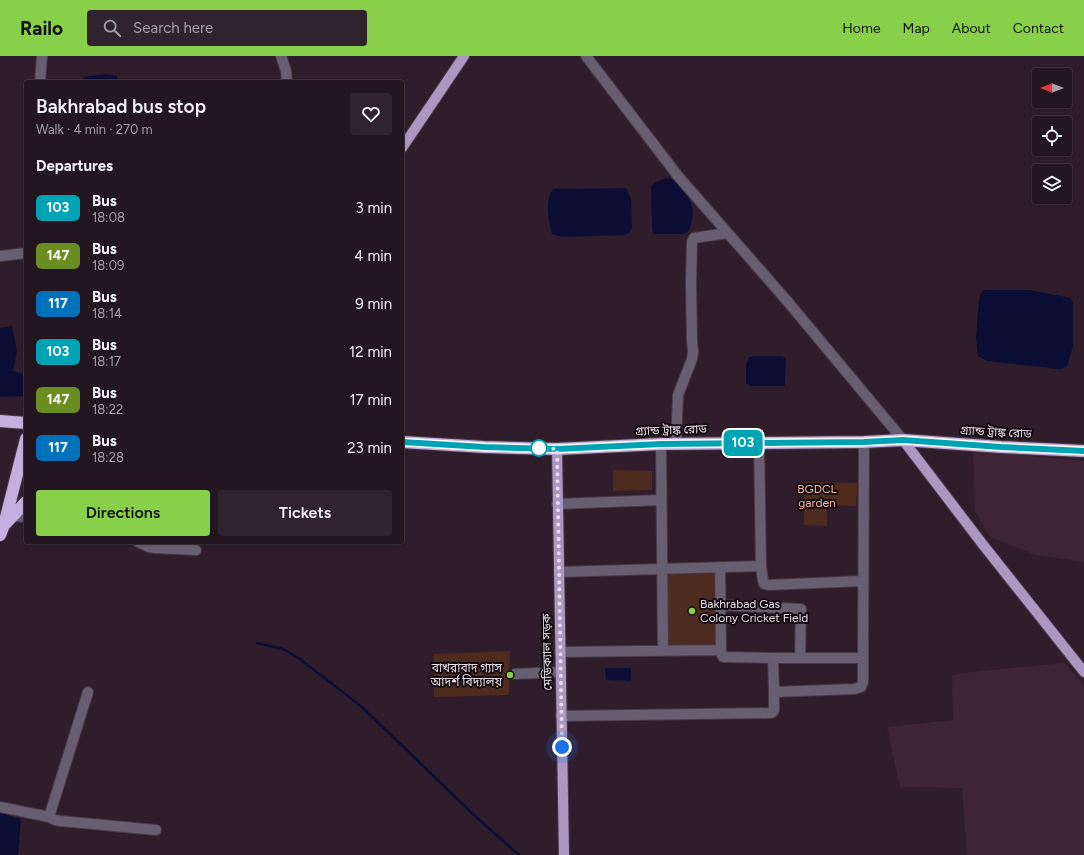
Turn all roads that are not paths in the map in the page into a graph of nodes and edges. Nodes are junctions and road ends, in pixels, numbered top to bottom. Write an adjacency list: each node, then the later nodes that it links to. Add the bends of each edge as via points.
1 (42, 56): 5 (street)
2 (281, 56): 6 (street)
3 (464, 56): 7 (main road)
4 (586, 56): 8 (street, via 678,176)
5 (40, 80)
6 (287, 80)
7 (404, 145)
8 (728, 233): 13 (street); 18 (street, via 694,238 692,242 693,352 678,395)
9 (24, 253): 10 (street)
10 (0, 256)
11 (0, 421): 12 (highway)
12 (24, 423)
13 (903, 440): 16 (highway, গ্র্যান্ড ট্রাঙ্ক রোড); 21 (highway, গ্র্যান্ড ট্রাঙ্ক রোড); 43 (main road)
14 (404, 442): 20 (highway, গ্র্যান্ড ট্রাঙ্ক রোড)
15 (759, 442): 16 (highway, গ্র্যান্ড ট্রাঙ্ক রোড); 18 (highway, গ্র্যান্ড ট্রাঙ্ক রোড); 30 (street)
16 (864, 442): 34 (street)
17 (661, 444): 18 (highway, গ্র্যান্ড ট্রাঙ্ক রোড); 20 (highway, গ্র্যান্ড ট্রাঙ্ক রোড); 22 (street)
18 (676, 444)
19 (24, 447): 27 (highway)
20 (557, 449): 24 (main road, মেডিক্যাল সড়ক)
21 (1084, 451)
22 (661, 500): 24 (street); 32 (street)
23 (24, 504): 25 (highway)
24 (557, 504): 33 (main road, মেডিক্যাল সড়ক)
25 (13, 516): 26 (street); 27 (highway)
26 (24, 517)
27 (2, 530)
28 (142, 544): 29 (street, via 155,548)
29 (196, 550)
30 (761, 566): 31 (street); 34 (street, via 764,584 768,585)
31 (720, 567): 32 (street); 35 (street)
32 (663, 569): 33 (street); 37 (street)
33 (559, 572): 38 (main road, মেডিক্যাল সড়ক)
34 (863, 581): 41 (street)
35 (721, 606): 36 (street); 40 (street, via 801,609)
36 (721, 650): 37 (street); 39 (street, via 723,657)
37 (664, 651): 38 (street)
38 (560, 652): 42 (main road, মেডিক্যাল সড়ক)
39 (773, 658): 40 (street); 46 (street)
40 (800, 658): 41 (street)
41 (863, 658): 46 (street, via 861,687)
42 (560, 672): 44 (street); 47 (main road, মেডিক্যাল সড়ক)
43 (1084, 672)
44 (515, 674)
45 (88, 692): 49 (street)
46 (774, 692): 47 (street, via 774,710 771,713)
47 (561, 716): 51 (main road, মেডিক্যাল সড়ক)
48 (0, 807): 49 (street)
49 (49, 817): 50 (street, via 61,821)
50 (156, 830)
51 (564, 855)

